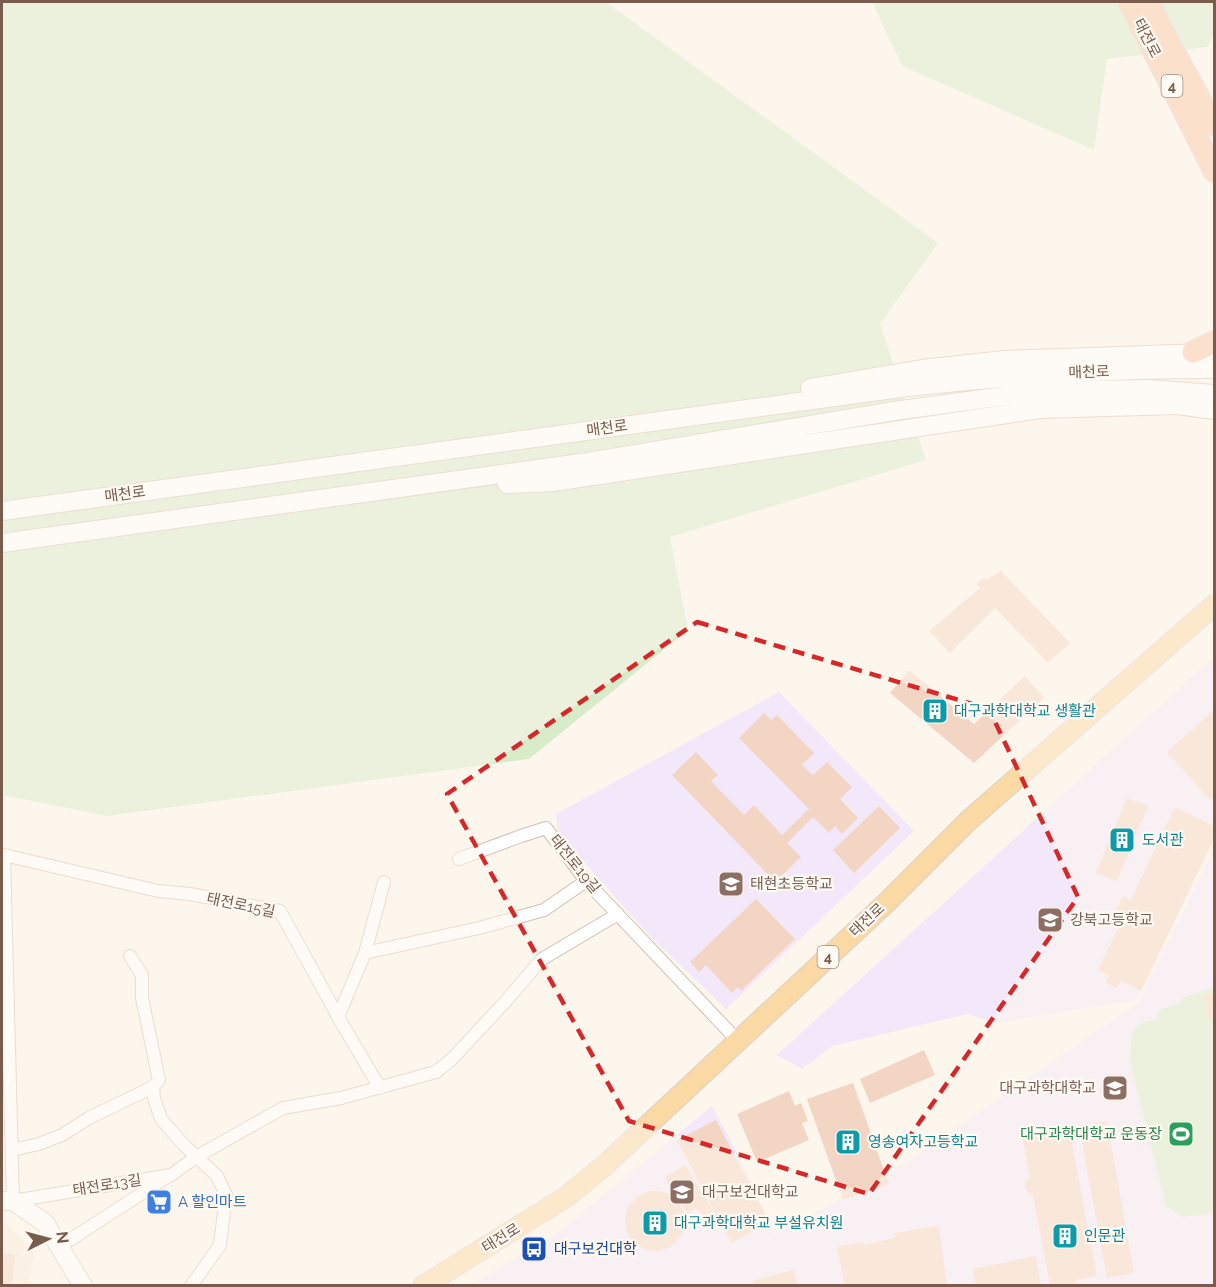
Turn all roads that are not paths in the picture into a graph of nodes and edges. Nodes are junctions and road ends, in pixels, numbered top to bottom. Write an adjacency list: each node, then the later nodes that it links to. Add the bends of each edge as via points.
1 (1129, 2): 4 (highway, 태전로 / 4)
2 (1149, 2): 3 (highway, 태전로 / 4)
3 (1215, 125)
4 (1215, 171)
5 (1215, 342): 6 (highway)
6 (1193, 352): 7 (main road); 12 (main road, via 1004,360 922,369 737,401 579,421)
7 (1215, 353)
8 (1215, 369): 9 (main road, 매천로, via 1157,369)
9 (1039, 382): 10 (main road); 12 (main road, 매천로, via 908,387); 13 (main road, 매천로, via 894,411 588,462)
10 (1215, 394)
11 (1215, 411): 13 (main road, via 1178,405 1040,409 553,482)
12 (436, 452): 14 (main road, 매천로)
13 (412, 486): 15 (main road, 매천로)
14 (2, 511)
15 (2, 543)
16 (1215, 604): 24 (main road, 태전로 / 4, via 968,821)
17 (459, 860): 18 (street, 태전로19길, via 546,828)
18 (586, 881): 20 (street, 태전로19길); 21 (street, via 544,910)
19 (384, 882): 21 (street)
20 (618, 914): 24 (street, 태전로19길); 26 (street, via 542,959 506,1002 436,1072)
21 (364, 953): 23 (street)
22 (130, 956): 25 (street, via 142,975 142,998 159,1080)
23 (338, 1017): 26 (street, 태전로15길); 27 (street, 태전로15길, via 280,911 158,891 4,855)
24 (739, 1042): 34 (main road, 태전로 / 4, via 566,1197)
25 (153, 1087): 27 (street, via 62,1134); 28 (street, via 161,1119)
26 (380, 1088): 28 (street, via 282,1108)
27 (12, 1150): 30 (street)
28 (196, 1157): 29 (street, 태전로13길); 33 (street, via 217,1176 226,1195 220,1245)
29 (171, 1175): 30 (street, 태전로13길); 31 (street)
30 (7, 1201): 31 (main road, via 45,1223)
31 (59, 1247): 32 (main road)
32 (83, 1286)
33 (191, 1286)
34 (423, 1286)

